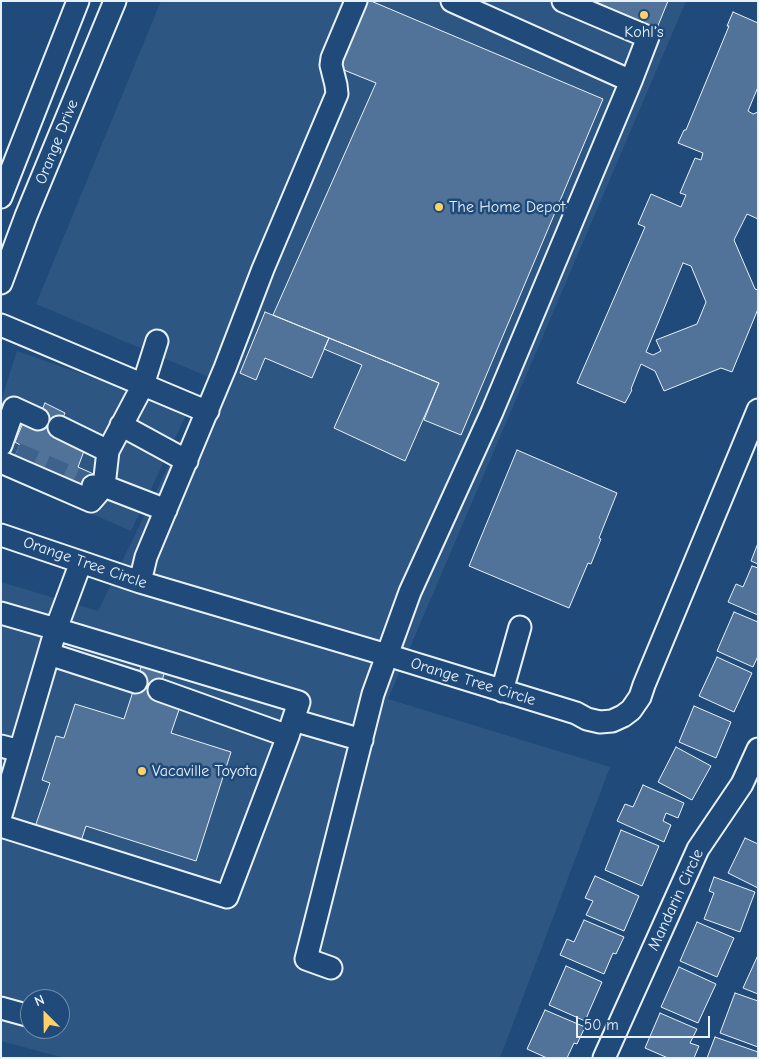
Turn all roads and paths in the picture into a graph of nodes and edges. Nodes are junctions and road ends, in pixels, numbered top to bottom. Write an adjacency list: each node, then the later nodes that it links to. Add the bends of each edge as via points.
1 (78, 1): 7 (street, Orange Drive)
2 (115, 1): 8 (street, Orange Drive)
3 (356, 1): 12 (street, via 332,58 337,94 263,269)
4 (452, 1): 6 (street)
5 (562, 1): 6 (street, via 648,37)
6 (631, 81): 29 (street, via 492,412 410,592)
7 (1, 197)
8 (1, 283)
9 (1, 325): 11 (street)
10 (157, 341): 11 (street)
11 (143, 385): 12 (street); 15 (street)
12 (208, 411): 19 (street)
13 (758, 412): 32 (street, Orange Tree Circle, via 640,697 631,710 612,721 600,722)
14 (38, 419): 18 (street, via 14,408)
15 (121, 425): 17 (street); 19 (street)
16 (59, 427): 17 (street)
17 (108, 451): 20 (street)
18 (5, 452): 20 (street, via 91,501)
19 (187, 462): 21 (street)
20 (99, 486): 21 (street)
21 (166, 510): 24 (street, via 146,557)
22 (1, 535): 23 (street, Orange Tree Circle)
23 (81, 562): 24 (street, Orange Tree Circle); 27 (street)
24 (140, 582): 29 (street, Orange Tree Circle)
25 (1, 613): 27 (street)
26 (520, 627): 32 (street)
27 (56, 629): 28 (street); 33 (street, via 299,702)
28 (49, 654): 30 (street); 35 (street)
29 (387, 655): 32 (street, Orange Tree Circle); 34 (street)
30 (136, 682)
31 (159, 690): 33 (street)
32 (502, 691)
33 (291, 728): 34 (street); 38 (street, via 227,897)
34 (362, 740): 39 (street, via 306,959)
35 (11, 748): 37 (street)
36 (758, 749): 42 (street, Mandarin Circle, via 742,784 698,849)
37 (1, 815)
38 (1, 826)
39 (332, 968)
40 (1, 1008): 41 (street)
41 (20, 1013)
42 (604, 1058)

